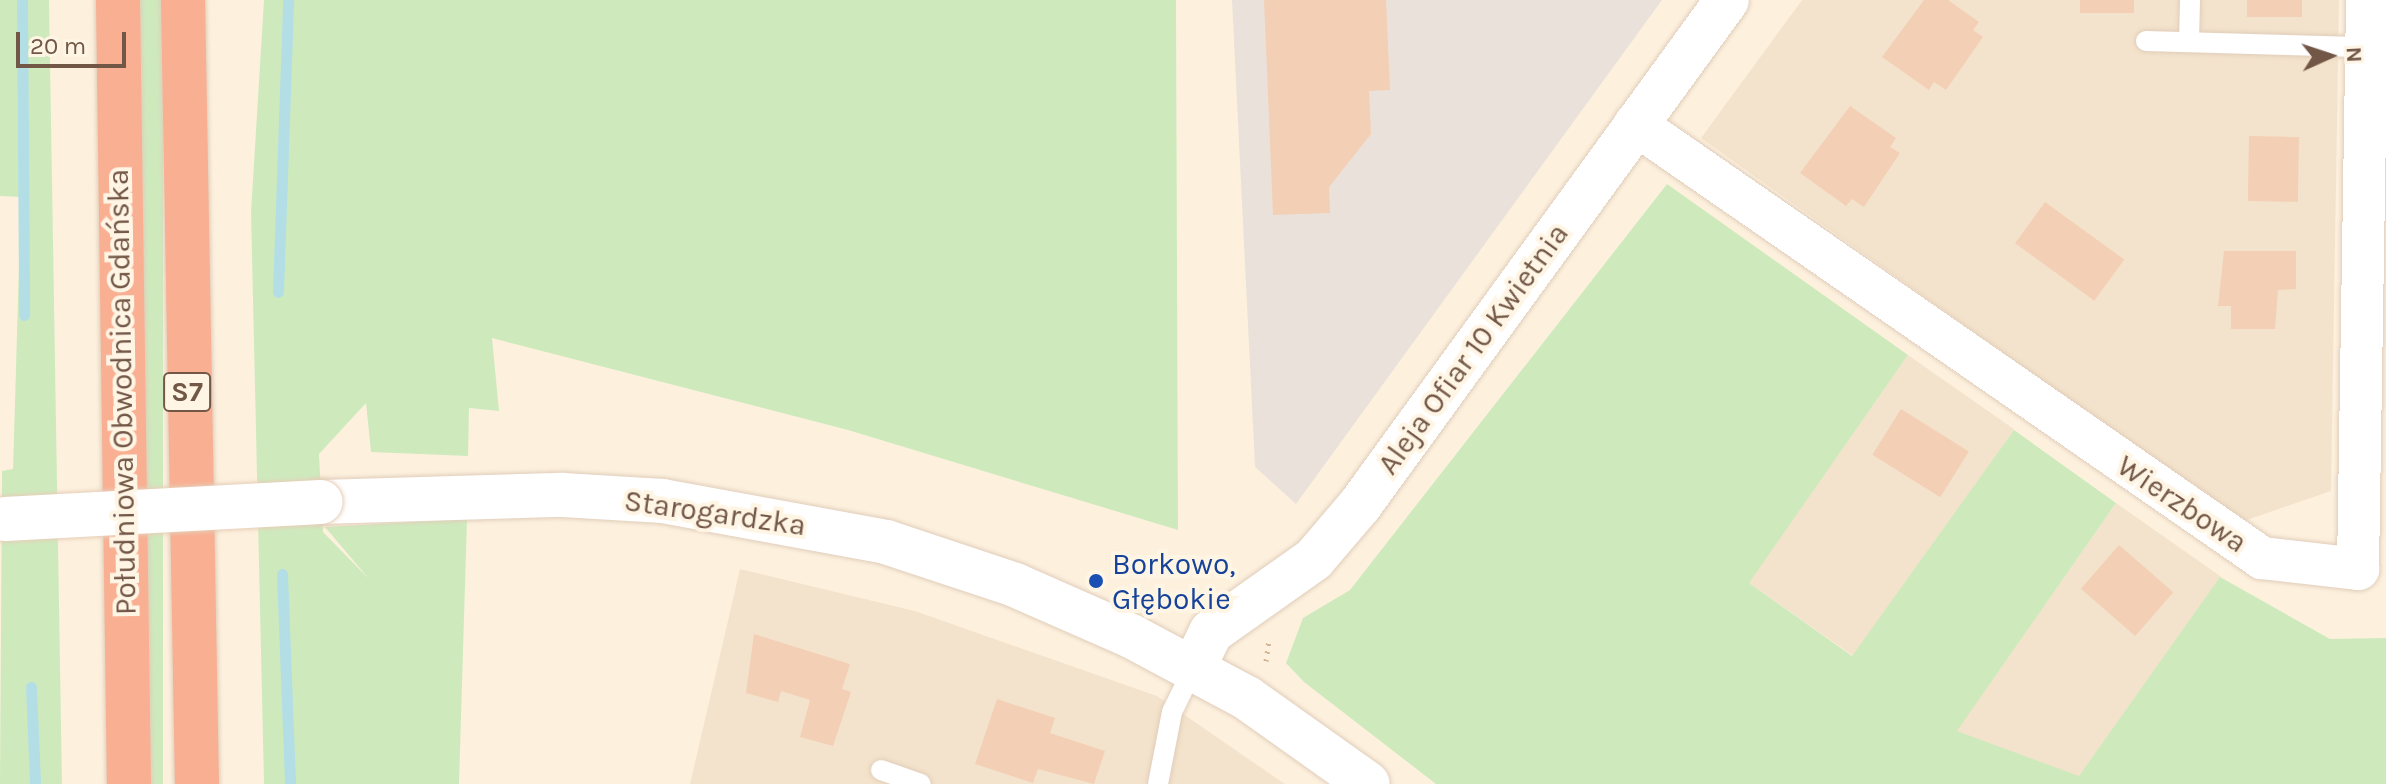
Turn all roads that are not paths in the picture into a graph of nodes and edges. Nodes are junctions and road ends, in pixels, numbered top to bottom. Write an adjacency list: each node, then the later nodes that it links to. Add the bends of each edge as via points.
1 (118, 0): 13 (highway, Południowa Obwodnica Gdańska / S7)
2 (183, 0): 14 (highway, S7)
3 (1727, 0): 9 (main road, Aleja Ofiar 10 Kwietnia)
4 (2190, 0): 7 (lane)
5 (2367, 0): 8 (street, Wierzbowa)
6 (2146, 41): 7 (lane)
7 (2189, 42): 8 (lane)
8 (2366, 47): 9 (street, Wierzbowa, via 2358,569 2262,558)
9 (1635, 124): 11 (main road, Aleja Ofiar 10 Kwietnia, via 1360,505 1314,559 1211,632)
10 (2, 519): 11 (main road, Starogardzka, bridge, via 563,495 758,515 886,542 1015,585)
11 (1193, 669): 16 (lane, via 1172,712); 17 (main road, Starogardzka, via 1297,730)
12 (881, 770): 15 (lane)
13 (129, 784)
14 (197, 784)
15 (921, 784)
16 (1158, 784)
17 (1368, 784)

